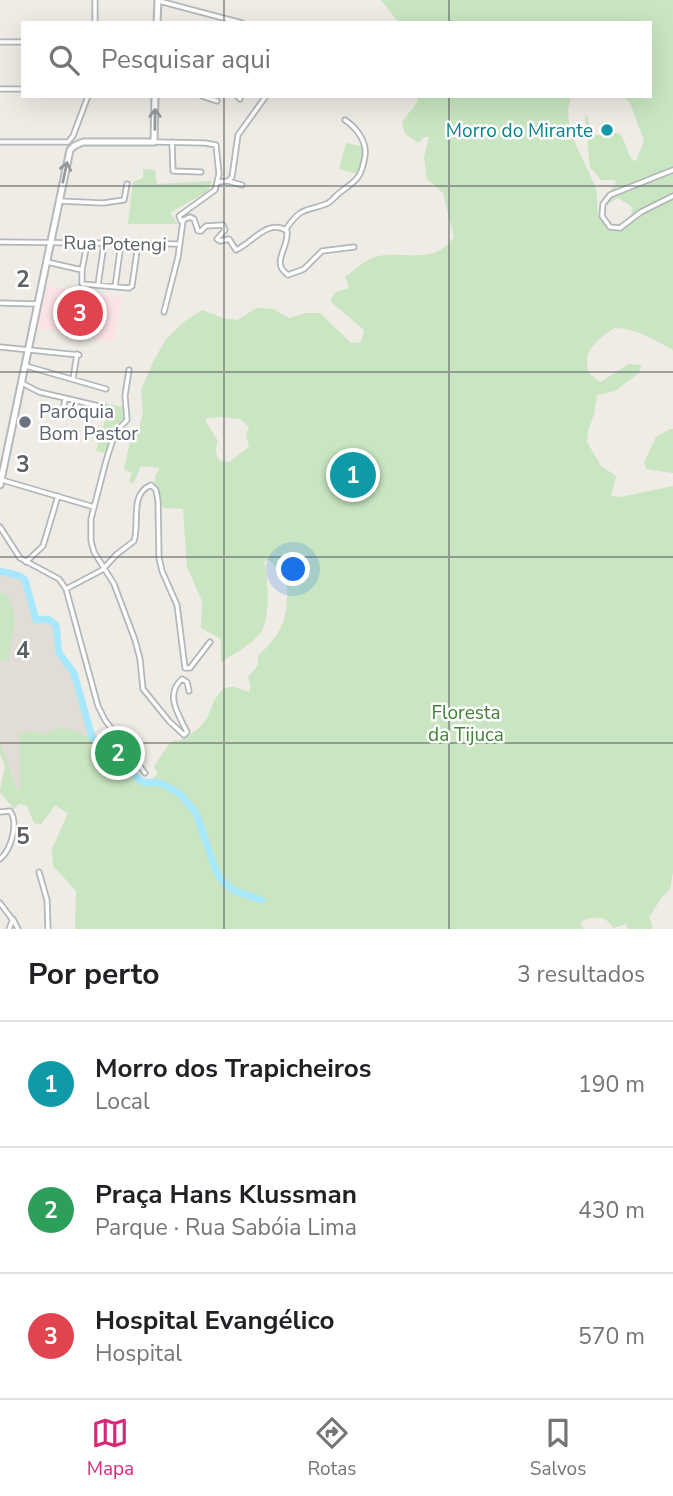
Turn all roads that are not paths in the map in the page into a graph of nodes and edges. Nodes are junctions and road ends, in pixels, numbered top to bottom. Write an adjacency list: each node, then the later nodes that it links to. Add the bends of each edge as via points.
1 (95, 0): 3 (street)
2 (158, 1): 4 (street); 5 (street)
3 (95, 21)
4 (157, 21)
5 (234, 21)
6 (0, 42): 7 (street)
7 (21, 42)
8 (0, 89): 9 (street)
9 (21, 89)
10 (87, 98): 16 (street)
11 (155, 98): 20 (street, one-way to 11)
12 (208, 98): 14 (street)
13 (265, 98): 25 (street, via 238,135)
14 (217, 101)
15 (345, 120): 32 (street, via 365,145 359,178 328,204 301,212)
16 (76, 128): 18 (street); 19 (street)
17 (0, 142): 18 (street)
18 (68, 142): 22 (street)
19 (83, 142): 20 (street); 22 (street)
20 (154, 142): 21 (street)
21 (172, 142): 24 (street, via 173,171); 26 (street, via 216,145)
22 (70, 150): 30 (street, one-way to 22)
23 (673, 170): 29 (street, via 610,195 602,216 610,226 620,228)
24 (201, 172)
25 (228, 181): 26 (street); 28 (street)
26 (218, 182): 31 (street, via 211,194 180,213)
27 (127, 184): 30 (street, via 124,200)
28 (242, 185)
29 (673, 196)
30 (59, 201): 34 (street)
31 (183, 220): 32 (street, via 192,218 200,231 223,225 218,240 229,239 236,250 270,228); 39 (street, Rua Potengi)
32 (286, 229): 40 (street, via 280,264 288,275 302,271 322,251)
33 (0, 242): 34 (street, Rua Potengi)
34 (51, 242): 35 (street, Rua Potengi); 41 (street)
35 (87, 244): 36 (street, Rua Potengi); 42 (street)
36 (104, 244): 37 (street, Rua Potengi); 43 (street)
37 (121, 244): 38 (street, Rua Potengi); 44 (street)
38 (138, 244): 39 (street, Rua Potengi); 44 (street, via 131,288)
39 (178, 244): 47 (street, Rua Potengi)
40 (354, 247)
41 (47, 262): 42 (street); 46 (street)
42 (82, 270): 43 (street, via 81,282)
43 (98, 285): 44 (street)
44 (115, 287)
45 (0, 303): 46 (street)
46 (38, 304): 49 (street)
47 (164, 312)
48 (0, 347): 49 (street)
49 (30, 350): 50 (street); 52 (street, via 78,354)
50 (26, 366): 52 (street); 53 (street)
51 (129, 370): 60 (street, via 127,420 114,433)
52 (73, 379): 54 (street)
53 (22, 383): 55 (street); 58 (street)
54 (106, 388)
55 (65, 399): 56 (street); 57 (street)
56 (103, 407)
57 (63, 412)
58 (1, 483): 59 (street)
59 (58, 496): 60 (street); 63 (street, via 43,546)
60 (94, 507): 64 (street, via 91,541)
61 (0, 527): 62 (street)
62 (2, 534): 63 (street)
63 (26, 562): 65 (street, via 54,576)
64 (104, 568): 65 (street); 66 (street, via 135,541 139,497 146,487 154,486 159,558 177,608 185,668 190,668); 67 (street, via 138,649 143,689 184,735 187,732 173,695 182,679)
65 (66, 589): 68 (street, via 98,706)
66 (209, 642)
67 (189, 691)
68 (145, 773)
69 (0, 812): 70 (street, via 8,810 13,815 10,845)
70 (0, 859)
71 (39, 872): 76 (street, via 47,900)
72 (0, 903): 73 (street)
73 (12, 919): 74 (street); 75 (street)
74 (9, 929)
75 (18, 929)
76 (48, 929)

